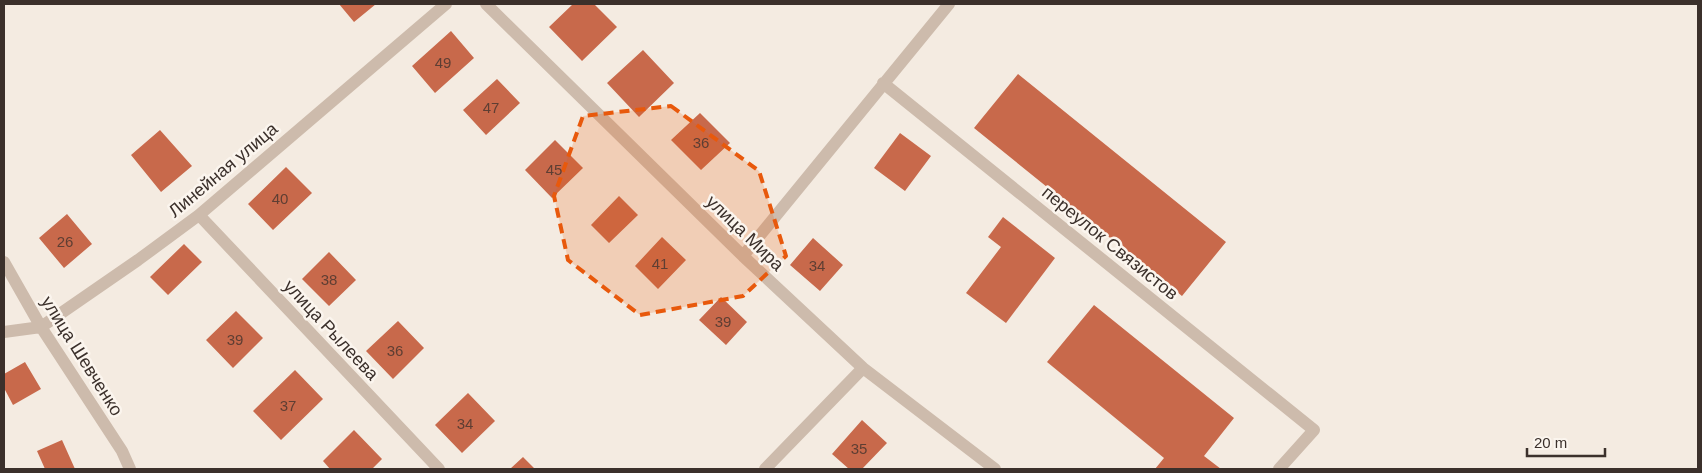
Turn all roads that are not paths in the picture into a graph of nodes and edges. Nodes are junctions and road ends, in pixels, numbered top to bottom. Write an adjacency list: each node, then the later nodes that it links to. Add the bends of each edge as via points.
1 (446, 4): 5 (street, Линейная улица)
2 (486, 4): 6 (street, улица Мира)
3 (949, 4): 4 (street)
4 (883, 83): 6 (street); 15 (street, переулок Связистов, via 1314,430)
5 (199, 215): 8 (street, Линейная улица); 12 (street, улица Рылеева)
6 (743, 256): 10 (street, улица Мира)
7 (4, 262): 8 (street, улица Шевченко)
8 (42, 327): 9 (street, Линейная улица); 11 (street, улица Шевченко, via 122,451)
9 (4, 332)
10 (862, 368): 13 (street); 14 (street, улица Мира)
11 (130, 469)
12 (439, 469)
13 (766, 469)
14 (995, 469)
15 (1279, 469)

